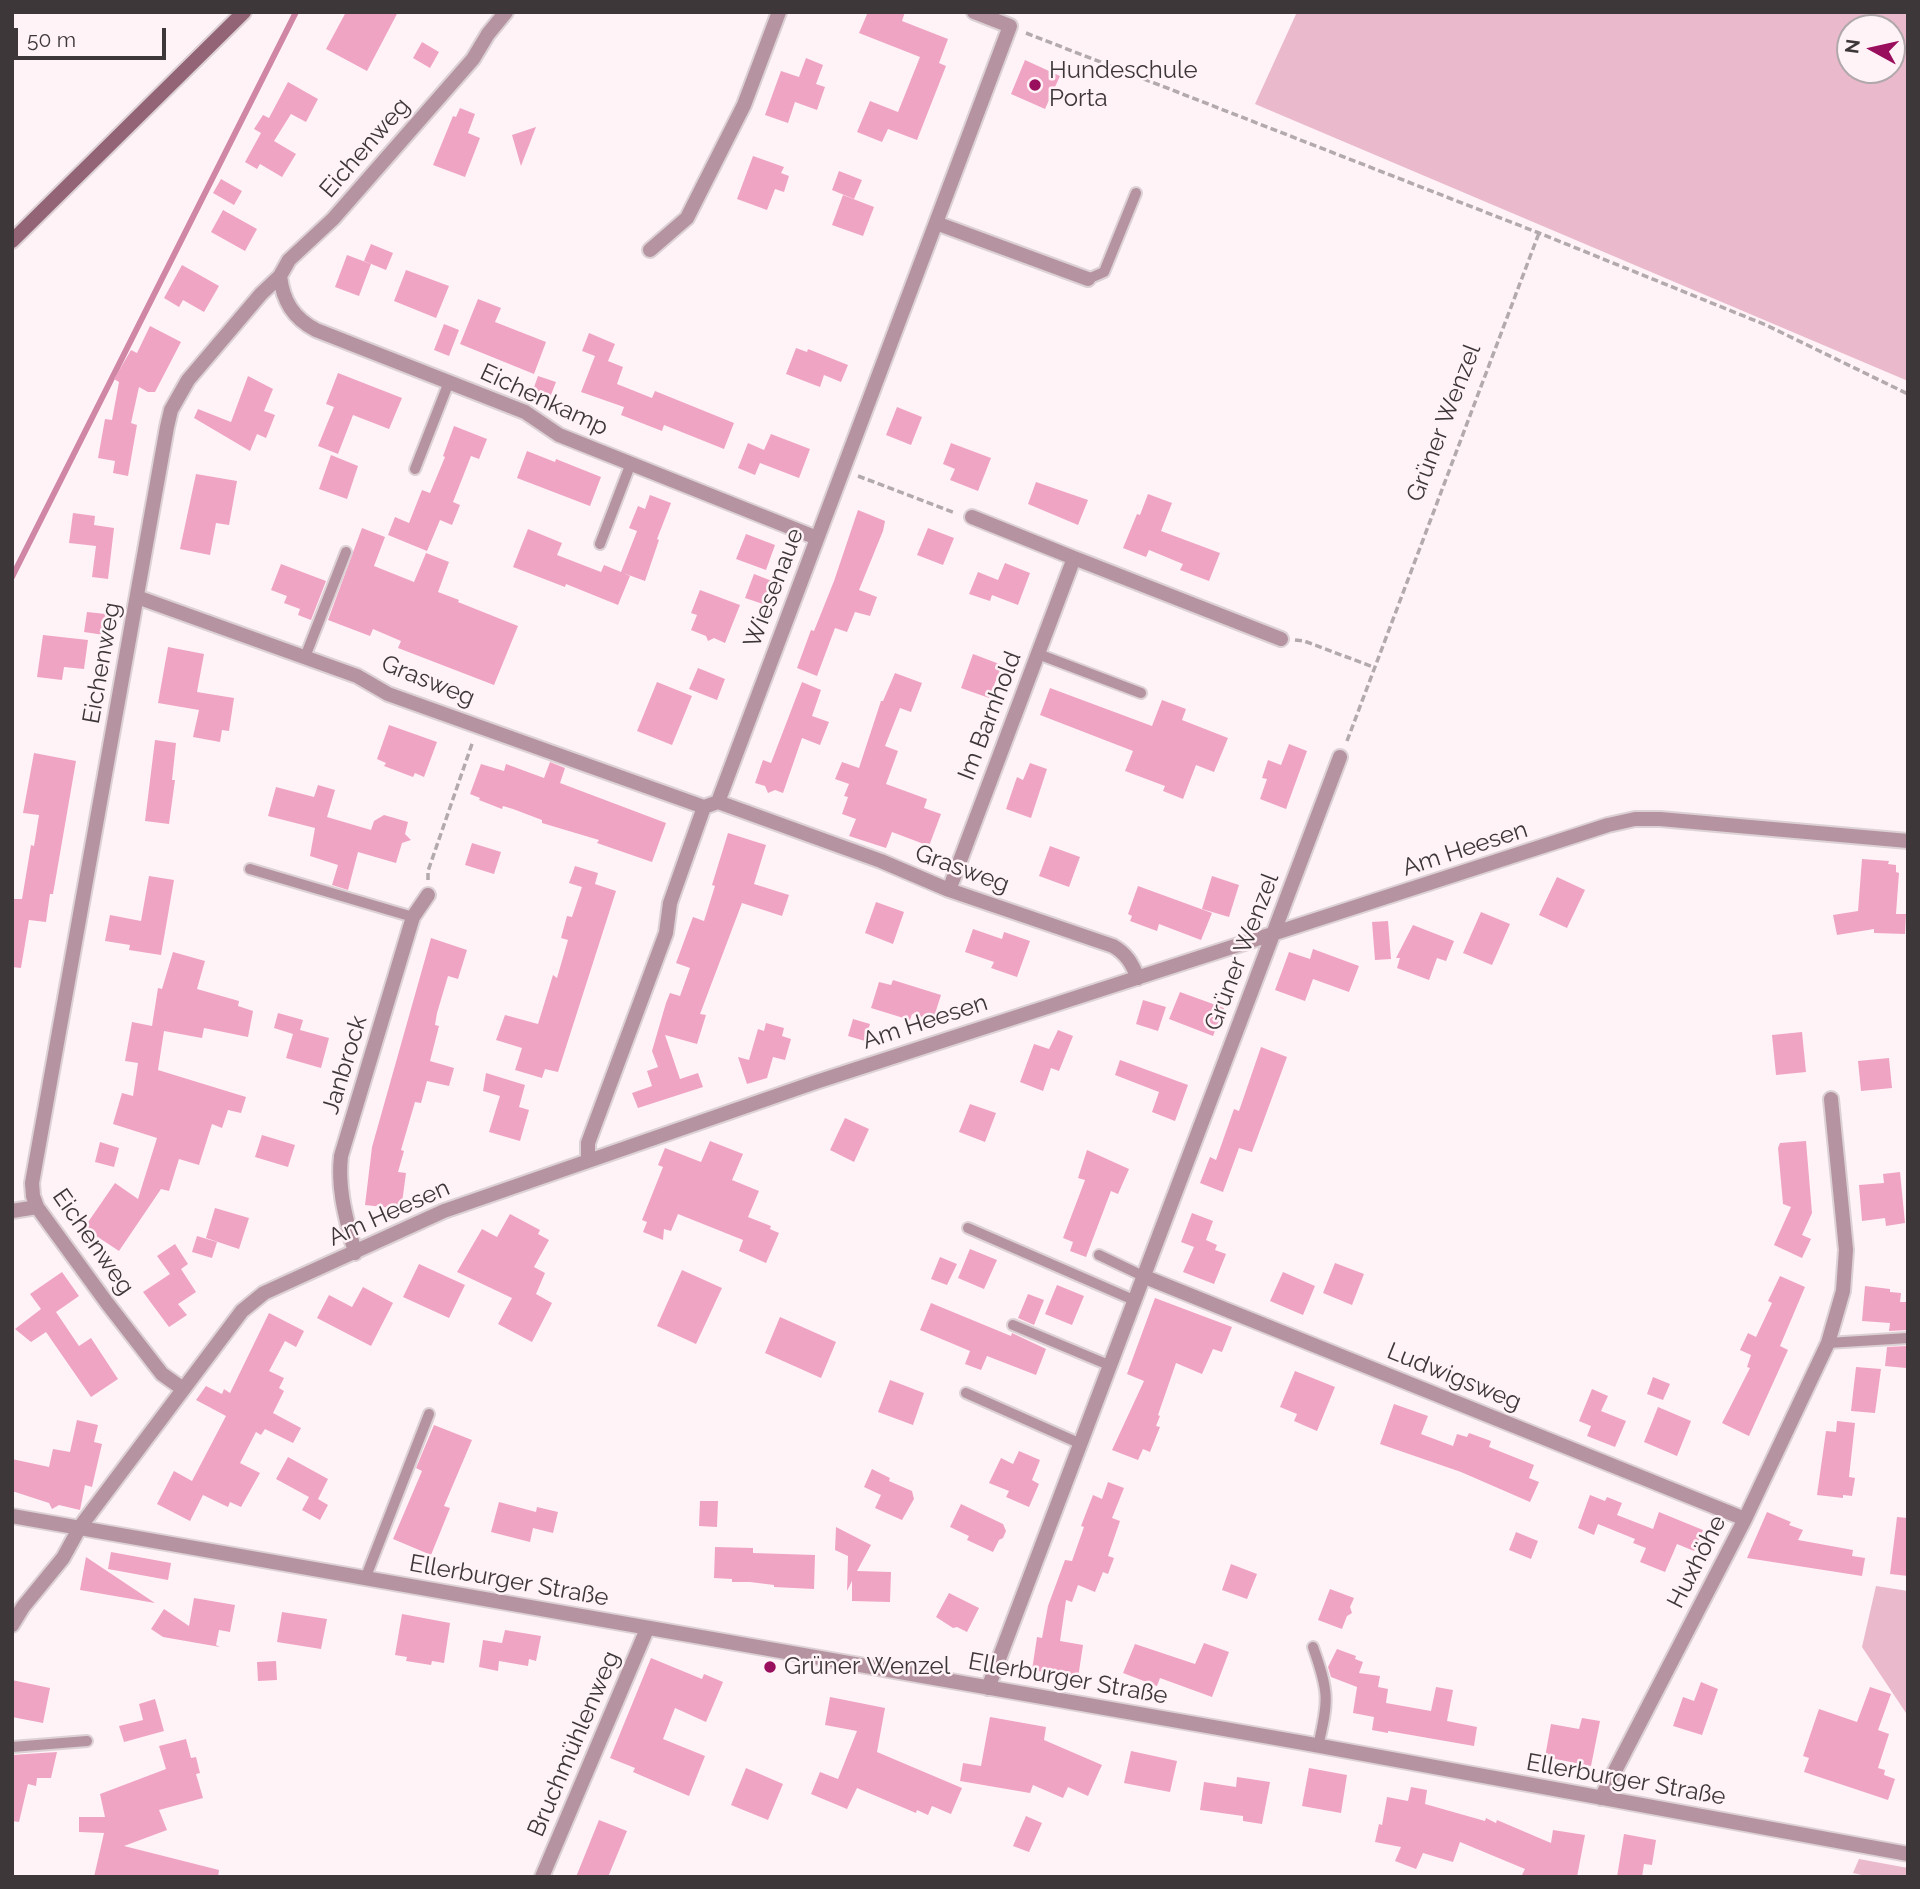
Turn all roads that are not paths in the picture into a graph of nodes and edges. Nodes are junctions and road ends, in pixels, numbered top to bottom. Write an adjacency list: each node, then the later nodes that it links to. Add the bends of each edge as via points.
1 (244, 12): 7 (street)
2 (506, 12): 9 (street, Eichenweg, via 473,59)
3 (779, 12): 8 (street, via 744,105 687,218)
4 (974, 12): 6 (street, Wiesenaue, via 1010,26)
5 (1136, 193): 10 (lane, via 1104,272)
6 (936, 223): 10 (street); 15 (street, Wiesenaue)
7 (12, 241)
8 (650, 250)
9 (279, 276): 11 (street, Eichenkamp, via 287,303 304,324); 19 (street, Eichenweg, via 188,380 171,410)
10 (1088, 279)
11 (449, 382): 12 (street, Eichenkamp, via 525,412 559,435); 13 (lane)
12 (631, 463): 15 (street, Eichenkamp); 16 (lane)
13 (415, 469)
14 (972, 517): 18 (street)
15 (817, 538): 25 (street, Wiesenaue)
16 (600, 544)
17 (346, 552): 22 (lane)
18 (1074, 558): 20 (street); 21 (street, Im Barnhold)
19 (136, 597): 22 (street, Grasweg); 35 (street, Eichenweg, via 34,1168)
20 (1281, 639)
21 (1038, 654): 23 (lane); 28 (street, Im Barnhold)
22 (305, 657): 25 (street, Grasweg, via 357,676 388,694)
23 (1141, 693)
24 (1340, 757): 31 (street, Grüner Wenzel)
25 (711, 804): 28 (street, Grasweg); 34 (street, Wiesenaue, via 670,903 666,933 588,1143)
26 (1908, 841): 31 (street, Am Heesen, via 1635,819)
27 (250, 869): 30 (lane)
28 (949, 890): 32 (street, Grasweg, via 1113,946 1123,952)
29 (428, 895): 30 (street, Janbrock)
30 (413, 917): 38 (street, Janbrock, via 341,1156 340,1194)
31 (1273, 935): 32 (street, Am Heesen); 40 (street, Grüner Wenzel)
32 (1138, 978): 34 (street, Am Heesen)
33 (1831, 1098): 44 (street, Huxhöhe, via 1846,1250 1843,1292)
34 (587, 1160): 38 (street, Am Heesen, via 444,1211)
35 (37, 1206): 36 (street); 46 (street, Eichenweg, via 162,1374)
36 (12, 1211)
37 (968, 1228): 41 (lane)
38 (355, 1253): 46 (street, Am Heesen, via 253,1301)
39 (1099, 1255): 40 (lane)
40 (1145, 1277): 41 (street, Grüner Wenzel); 51 (street, Ludwigsweg)
41 (1136, 1301): 45 (street, Grüner Wenzel)
42 (1013, 1325): 45 (lane)
43 (1908, 1338): 44 (lane)
44 (1828, 1343): 51 (street, Huxhöhe)
45 (1111, 1366): 49 (street, Grüner Wenzel)
46 (183, 1389): 52 (street, Am Heesen)
47 (965, 1393): 49 (lane)
48 (429, 1414): 53 (lane)
49 (1081, 1444): 57 (street, Grüner Wenzel)
50 (12, 1516): 52 (street, Ellerburger Straße)
51 (1745, 1519): 61 (street, Huxhöhe)
52 (80, 1527): 53 (street, Ellerburger Straße); 54 (street, Am Heesen, via 63,1558)
53 (365, 1578): 55 (street, Ellerburger Straße)
54 (12, 1625)
55 (647, 1629): 57 (street, Ellerburger Straße); 63 (street, Bruchmühlenweg)
56 (1313, 1647): 59 (lane, via 1327,1696)
57 (988, 1688): 59 (street, Ellerburger Straße)
58 (87, 1741): 60 (lane)
59 (1318, 1746): 61 (street, Ellerburger Straße)
60 (12, 1747)
61 (1601, 1798): 62 (street, Ellerburger Straße)
62 (1908, 1854)
63 (542, 1877)

